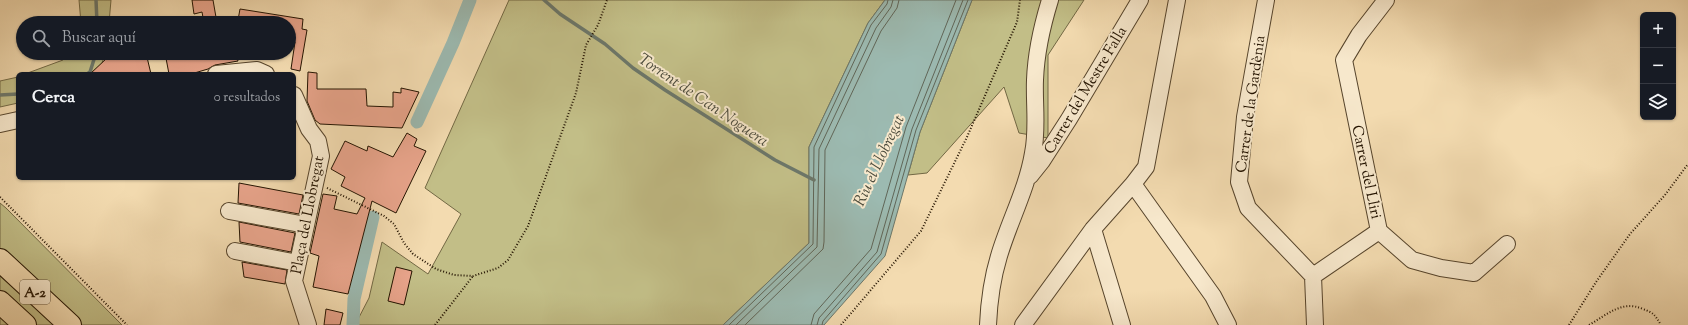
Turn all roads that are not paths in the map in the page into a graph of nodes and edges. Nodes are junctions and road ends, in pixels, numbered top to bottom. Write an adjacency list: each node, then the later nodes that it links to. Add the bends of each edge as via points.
1 (1050, 0): 11 (street, via 1036,57 1036,128)
2 (1140, 0): 11 (street, Carrer del Mestre Falla, via 1069,119 1042,161)
3 (1177, 0): 12 (street, via 1146,167)
4 (1266, 0): 21 (street, Carrer de la Gardènia, via 1245,117 1239,182 1248,208)
5 (1386, 0): 16 (street, Carrer del Lliri, via 1359,35 1344,60)
6 (236, 72): 7 (street)
7 (262, 72)
8 (296, 100): 14 (street, Plaça del Llobregat, via 309,129 318,141 321,156)
9 (16, 120): 10 (street)
10 (0, 124)
11 (1027, 178): 26 (street, via 992,282)
12 (1133, 184): 15 (street); 29 (street, via 1213,296)
13 (229, 211): 14 (street)
14 (306, 225): 20 (street, Plaça del Llobregat)
15 (1093, 229): 27 (street); 28 (street)
16 (1379, 231): 17 (street, Carrer del Lliri, via 1412,260 1474,273); 21 (street)
17 (1507, 244)
18 (235, 251): 20 (street)
19 (0, 260): 24 (highway, A-2)
20 (298, 263): 25 (street, Plaça del Llobregat, via 294,281)
21 (1313, 276): 30 (street)
22 (0, 302): 23 (highway, A-2)
23 (24, 325)
24 (70, 325)
25 (308, 325)
26 (988, 325)
27 (1023, 325)
28 (1122, 325)
29 (1228, 325)
30 (1314, 325)

